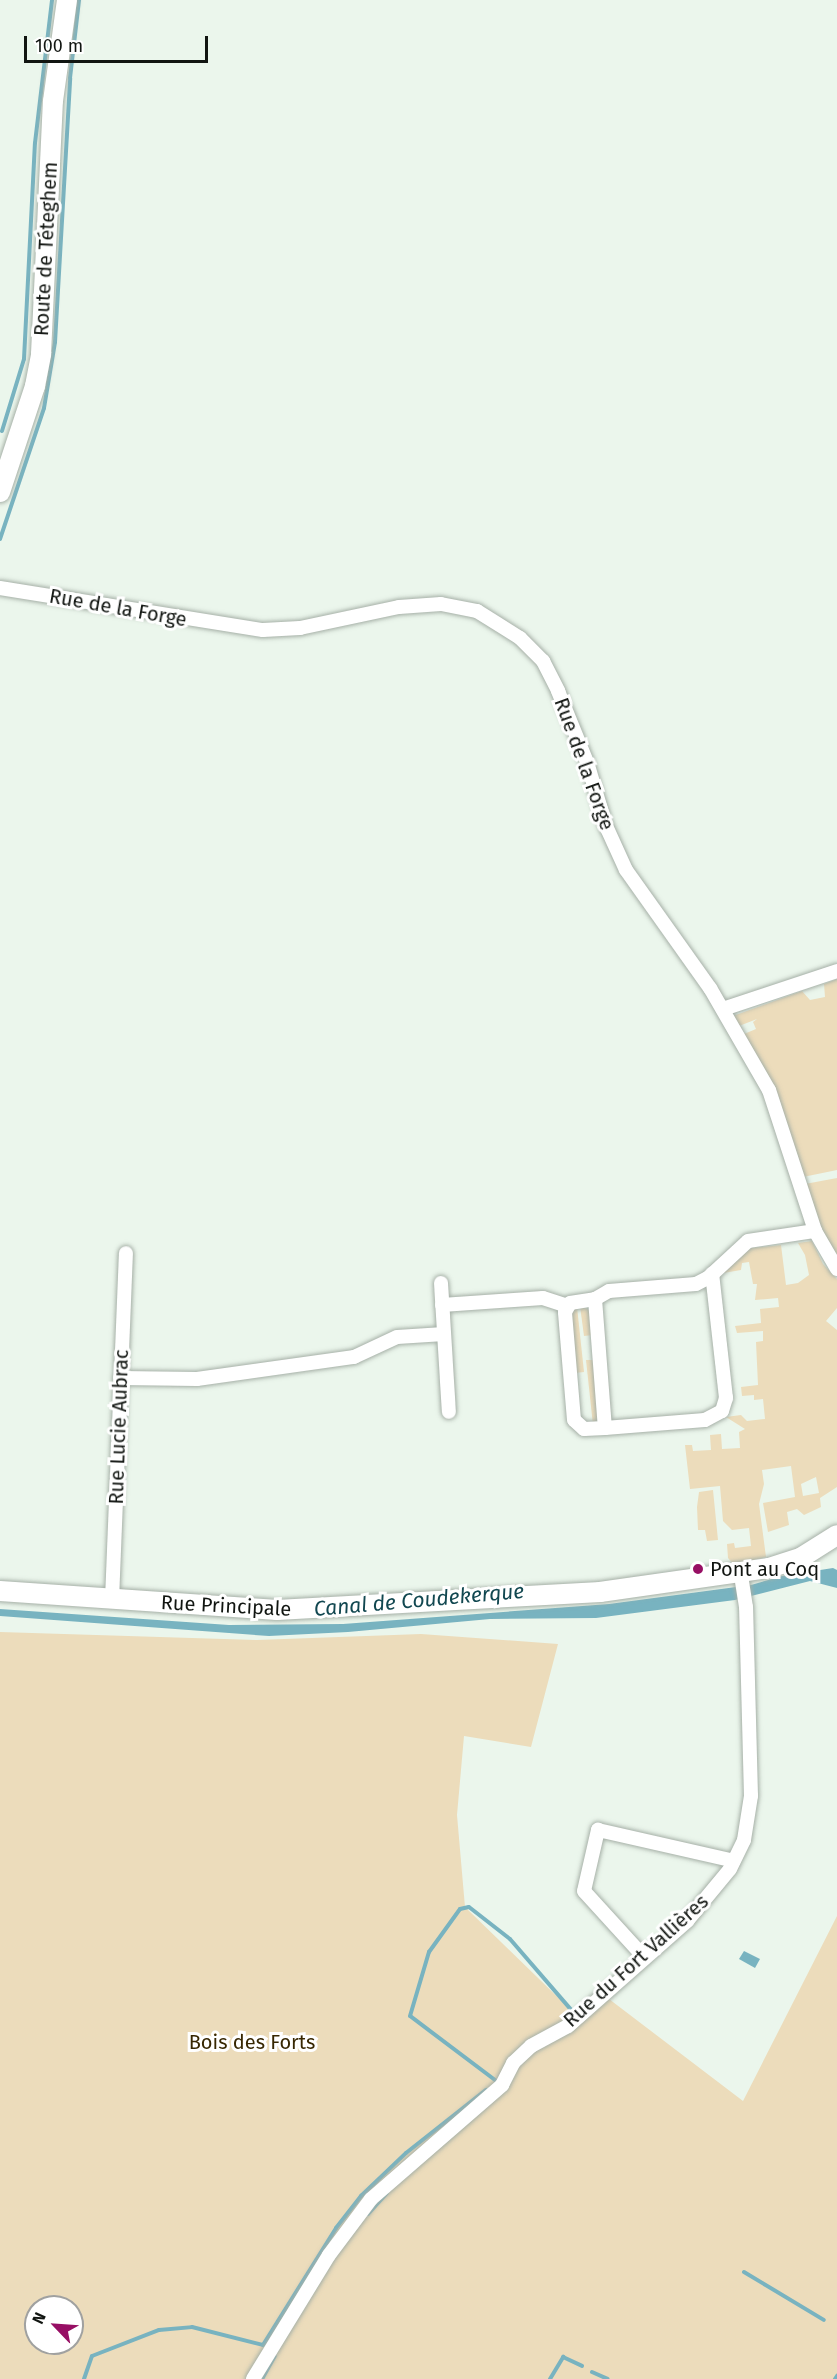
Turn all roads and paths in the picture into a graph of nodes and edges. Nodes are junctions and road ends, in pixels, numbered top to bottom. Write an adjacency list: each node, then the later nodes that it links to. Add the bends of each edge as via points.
1 (67, 0): 2 (street, Route de Téteghem, via 53,100 41,354 35,386)
2 (0, 492)
3 (0, 588): 5 (street, Rue de la Forge, via 263,630 300,628 424,604 459,606 495,620 534,650 546,667 580,743 621,861)
4 (837, 971): 5 (street)
5 (723, 1009): 6 (street, Rue de la Forge, via 776,1106)
6 (816, 1231): 8 (street, Rue de la Forge); 9 (street, via 748,1240)
7 (126, 1253): 15 (street, Rue Lucie Aubrac)
8 (837, 1269)
9 (712, 1274): 11 (street, via 696,1284 609,1291); 17 (street, via 726,1398 722,1411 705,1420)
10 (441, 1283): 12 (street)
11 (595, 1299): 13 (street); 17 (street)
12 (442, 1305): 13 (street, via 543,1298); 14 (street)
13 (567, 1306): 17 (street, via 575,1424 585,1429)
14 (444, 1335): 15 (street, via 402,1336 354,1358 197,1379); 16 (street)
15 (120, 1378): 21 (street, Rue Lucie Aubrac)
16 (449, 1412)
17 (605, 1428)
18 (837, 1535): 19 (street, Rue Principale, via 802,1557)
19 (741, 1577): 21 (street, Rue Principale, via 612,1591 331,1608 263,1609); 22 (street, Rue du Fort Vallières, via 746,1602 750,1809)
20 (0, 1590): 21 (street, Rue Principale)
21 (112, 1600)
22 (734, 1862): 23 (street, Rue du Fort Vallières, via 693,1915); 23 (street, via 598,1830 585,1894)
23 (644, 1957): 24 (street, Rue du Fort Vallières, via 568,2025 531,2046 513,2063 502,2085 371,2199 329,2255)
24 (253, 2379)

